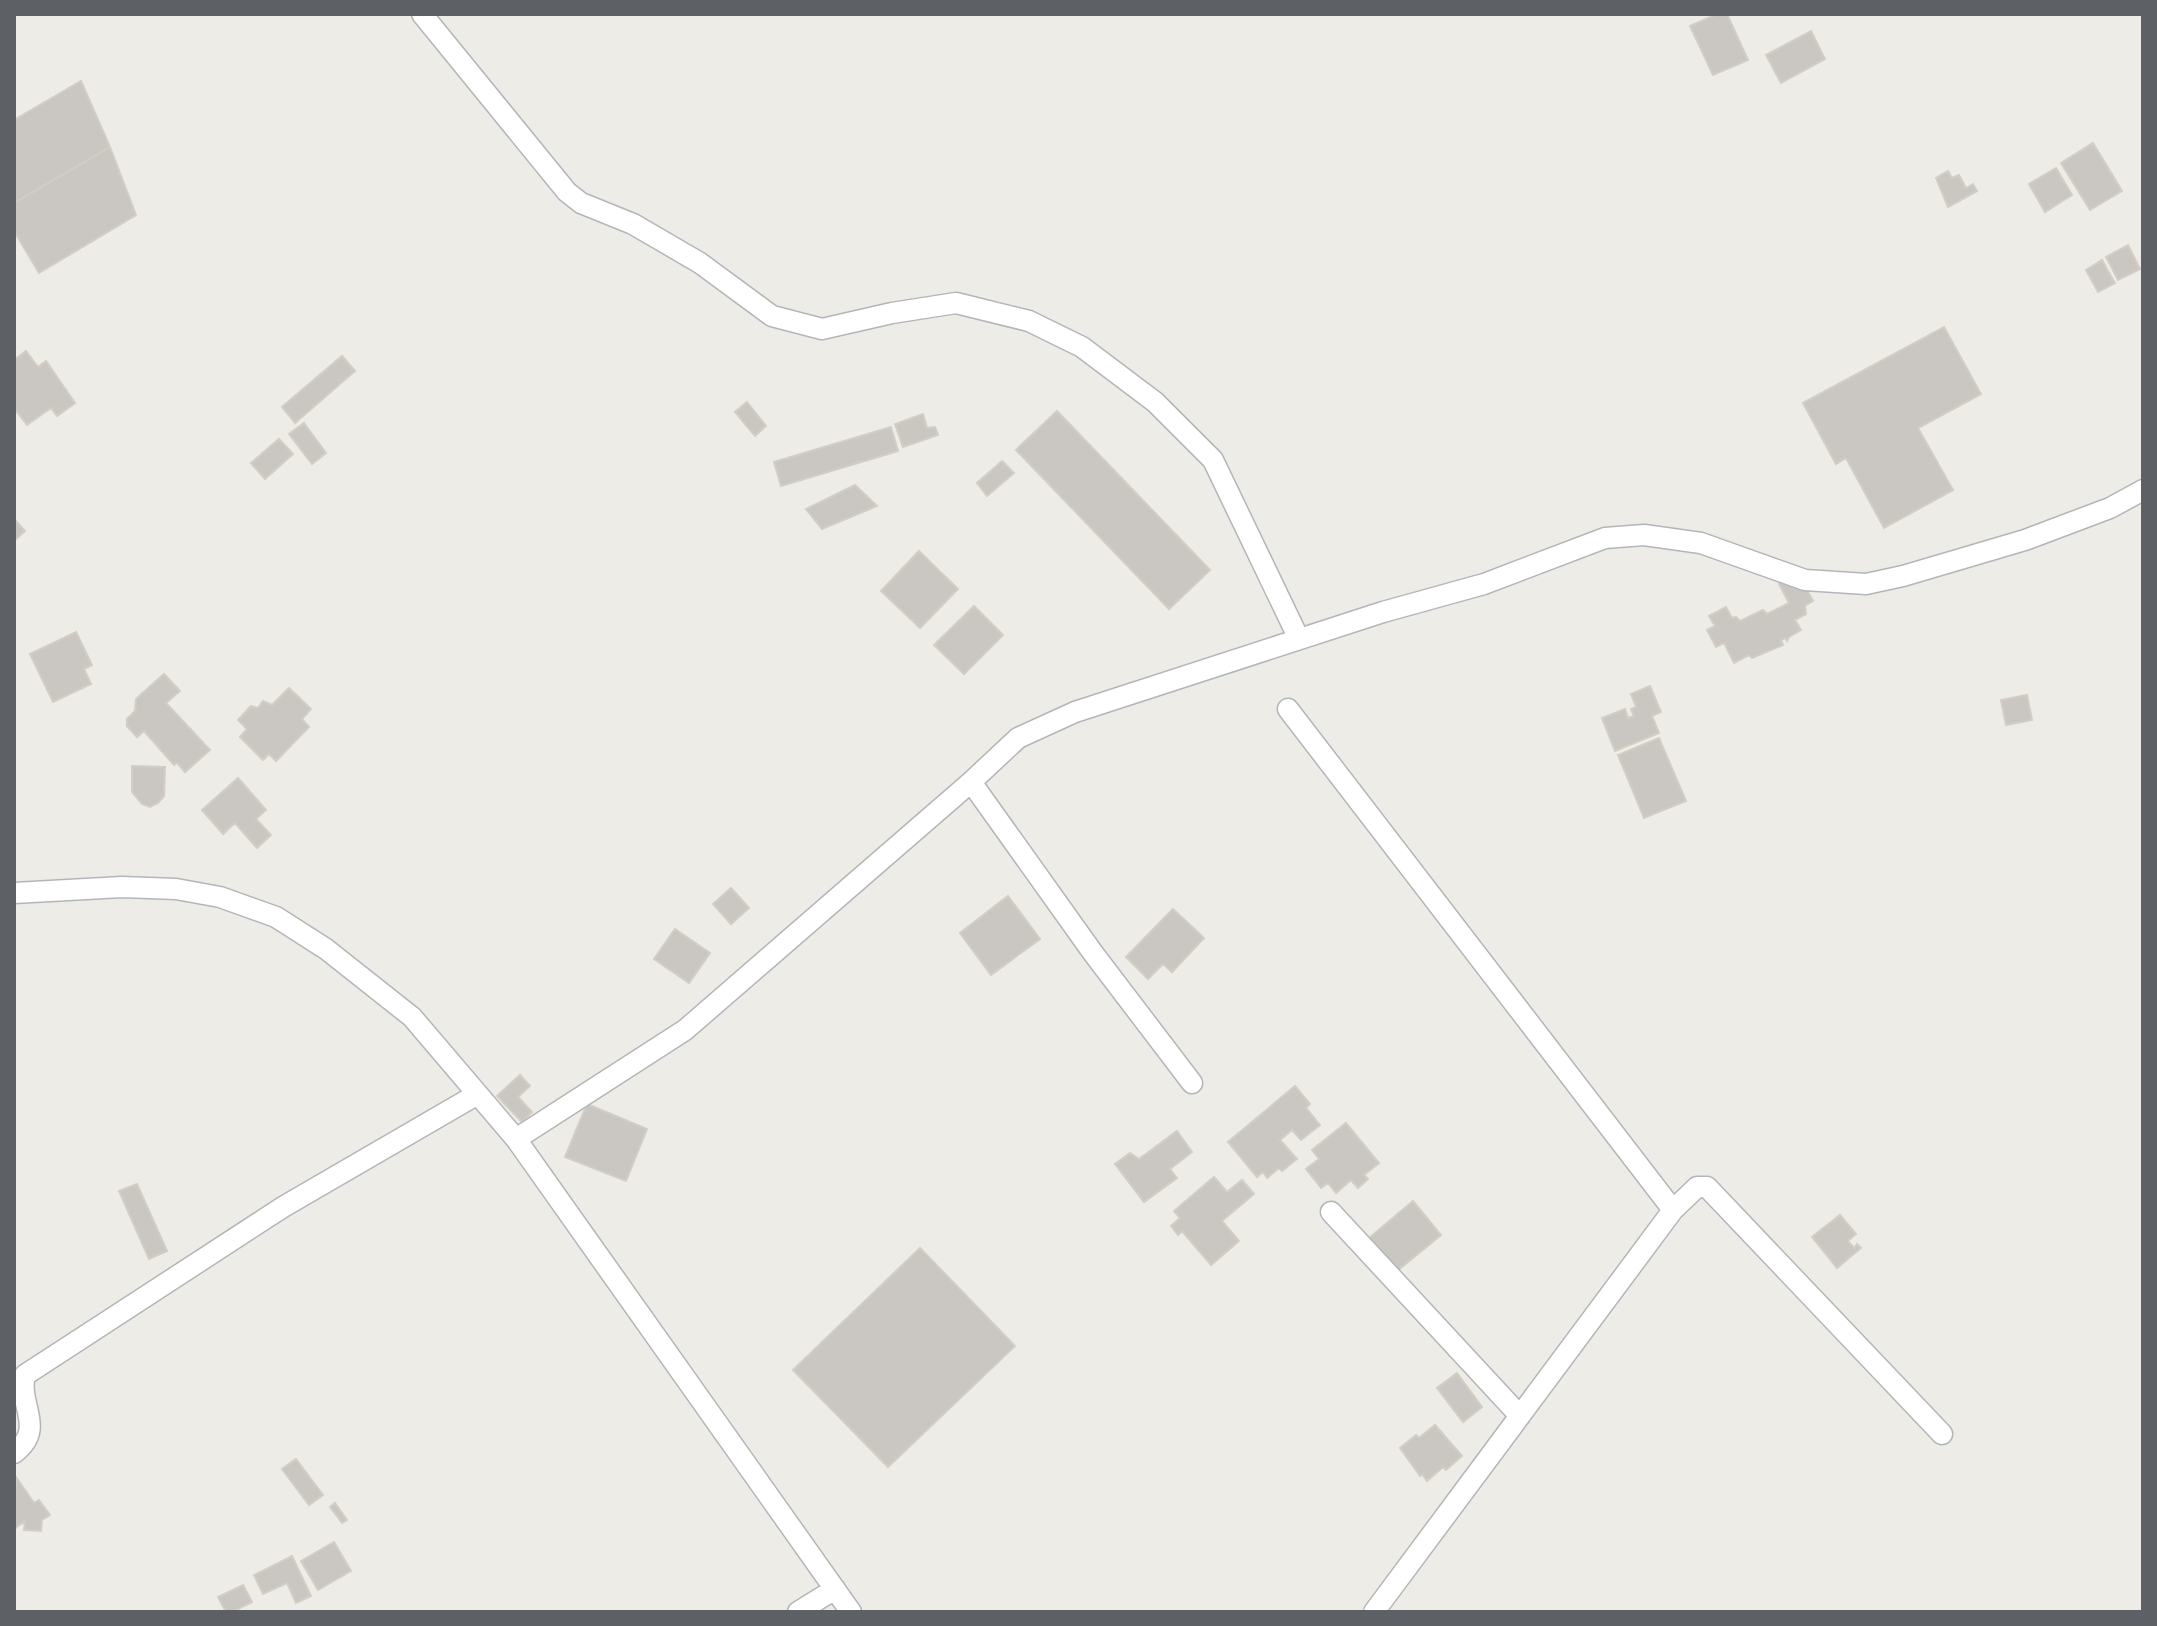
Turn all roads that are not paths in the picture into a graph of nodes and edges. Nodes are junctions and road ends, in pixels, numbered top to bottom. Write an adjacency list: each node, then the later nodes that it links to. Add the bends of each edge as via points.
1 (422, 14): 3 (street, via 567,192 700,263 772,316 822,329 956,303 1029,321 1082,347 1155,402 1213,460)
2 (2143, 490): 3 (street, via 2025,540 1866,584 1805,580 1701,543 1644,535 1605,538 1484,584)
3 (1299, 639): 5 (street, via 1045,724 1018,738)
4 (1288, 709): 10 (street)
5 (971, 782): 7 (street); 9 (street, via 685,1030)
6 (14, 893): 8 (street, via 176,889 220,897 276,917 412,1017)
7 (1192, 1083)
8 (476, 1095): 9 (street); 14 (street, via 283,1207 25,1375 31,1428)
9 (516, 1139): 15 (street)
10 (1673, 1210): 12 (street); 13 (street, via 1697,1187 1707,1187)
11 (1331, 1212): 12 (street)
12 (1520, 1416): 16 (street)
13 (1942, 1434)
14 (14, 1453)
15 (835, 1589): 17 (street); 18 (street)
16 (1383, 1608)
17 (798, 1612)
18 (851, 1612)

